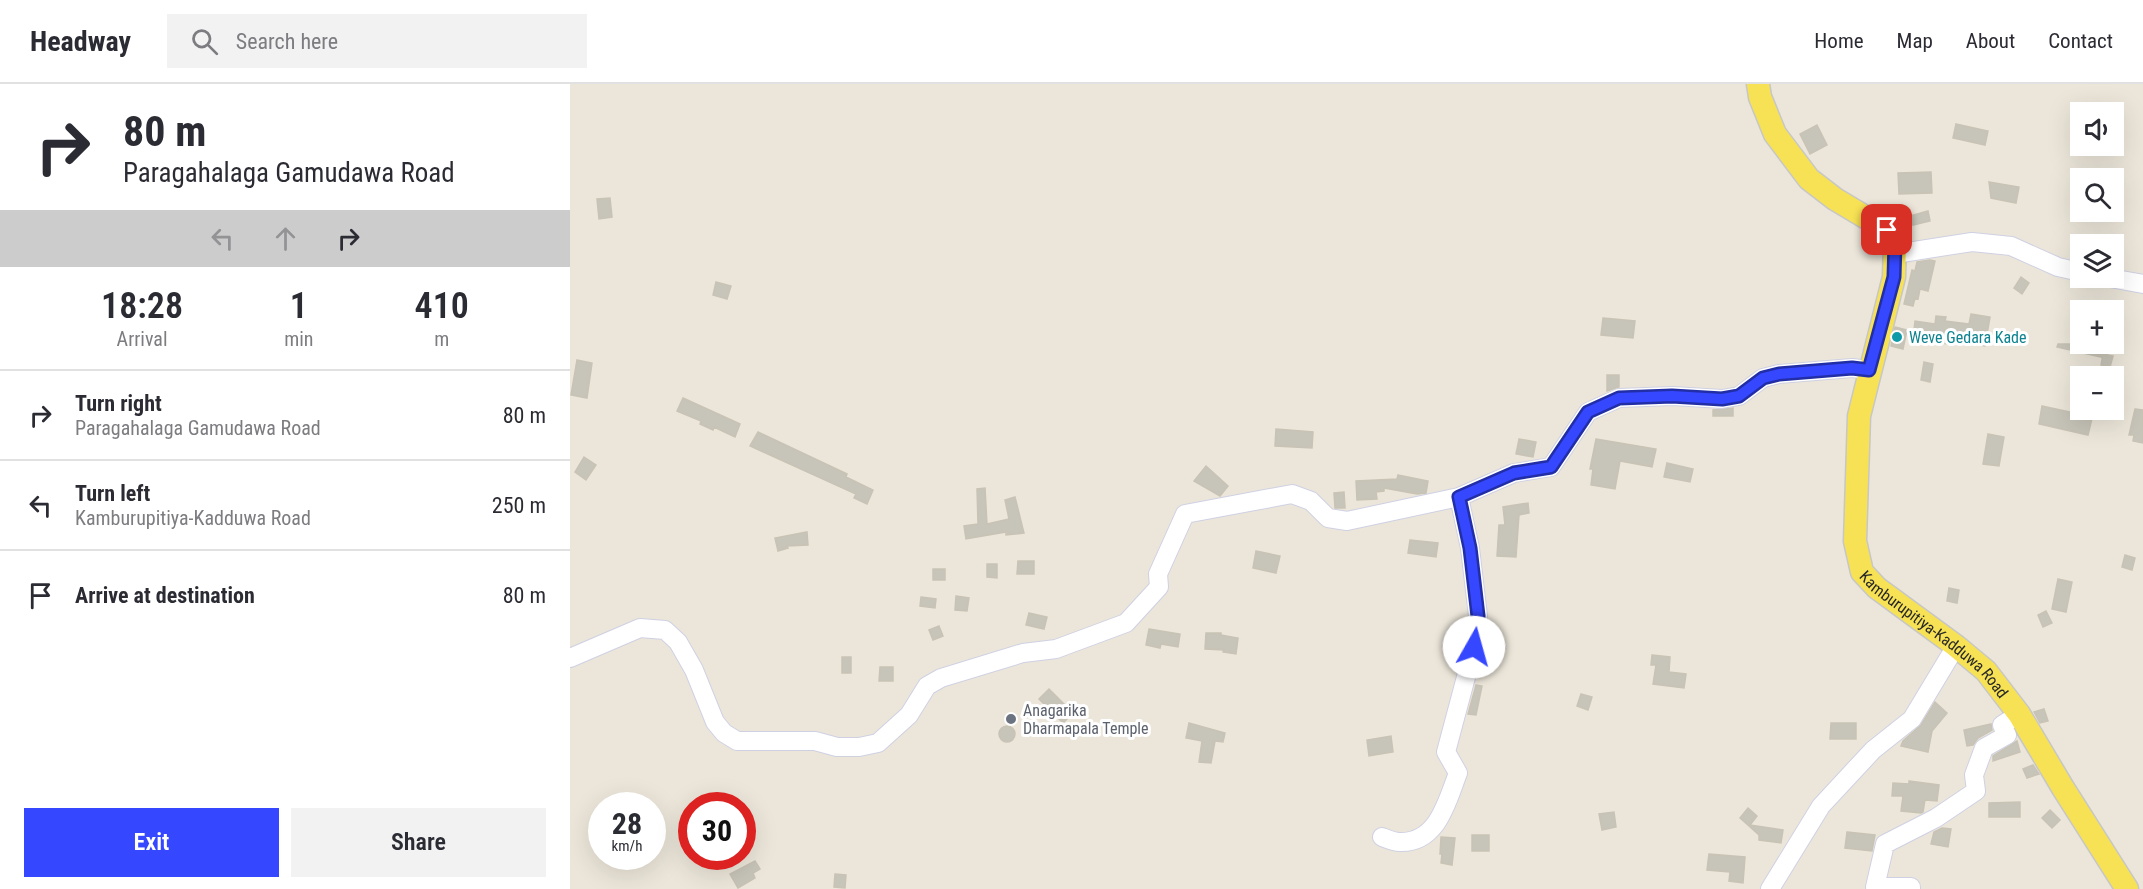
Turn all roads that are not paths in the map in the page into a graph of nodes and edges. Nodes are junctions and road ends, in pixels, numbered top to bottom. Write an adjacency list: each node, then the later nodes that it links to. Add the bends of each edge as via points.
1 (1758, 84): 2 (main road, Kamburupitiya-Kadduwa Road, via 1775,134 1809,179 1887,230 1895,243)
2 (1895, 254): 3 (street, via 1972,243 2011,246); 6 (main road, Kamburupitiya-Kadduwa Road, via 1894,277)
3 (2070, 270)
4 (2124, 281): 5 (street)
5 (2143, 284)
6 (1869, 370): 7 (street, via 1779,374 1763,378 1739,396 1722,399 1619,398 1588,412 1551,467 1514,473); 8 (main road, Kamburupitiya-Kadduwa Road, via 1859,416 1855,541 1862,572 1877,588)
7 (1459, 497): 9 (street, via 1347,521 1328,518 1311,501 1292,494 1185,514 1158,574 1159,587 1126,623 1056,649 1023,653 941,678 927,686 909,716 878,743 859,747 815,741 737,741 715,722 689,661 665,630 640,628); 11 (street, via 1478,616 1474,647 1446,752 1458,772 1438,822 1422,838 1400,842)
8 (1956, 646): 10 (main road, Kamburupitiya-Kadduwa Road, via 1986,671); 12 (street, via 1912,719 1873,750 1821,806)
9 (570, 658)
10 (2019, 714): 13 (street, via 2002,725 2007,735 1984,748 1974,775 1976,791 1936,818 1885,844 1875,887); 14 (main road, Kamburupitiya-Kadduwa Road)
11 (1382, 837)
12 (1770, 889)
13 (1911, 889)
14 (2127, 889)

